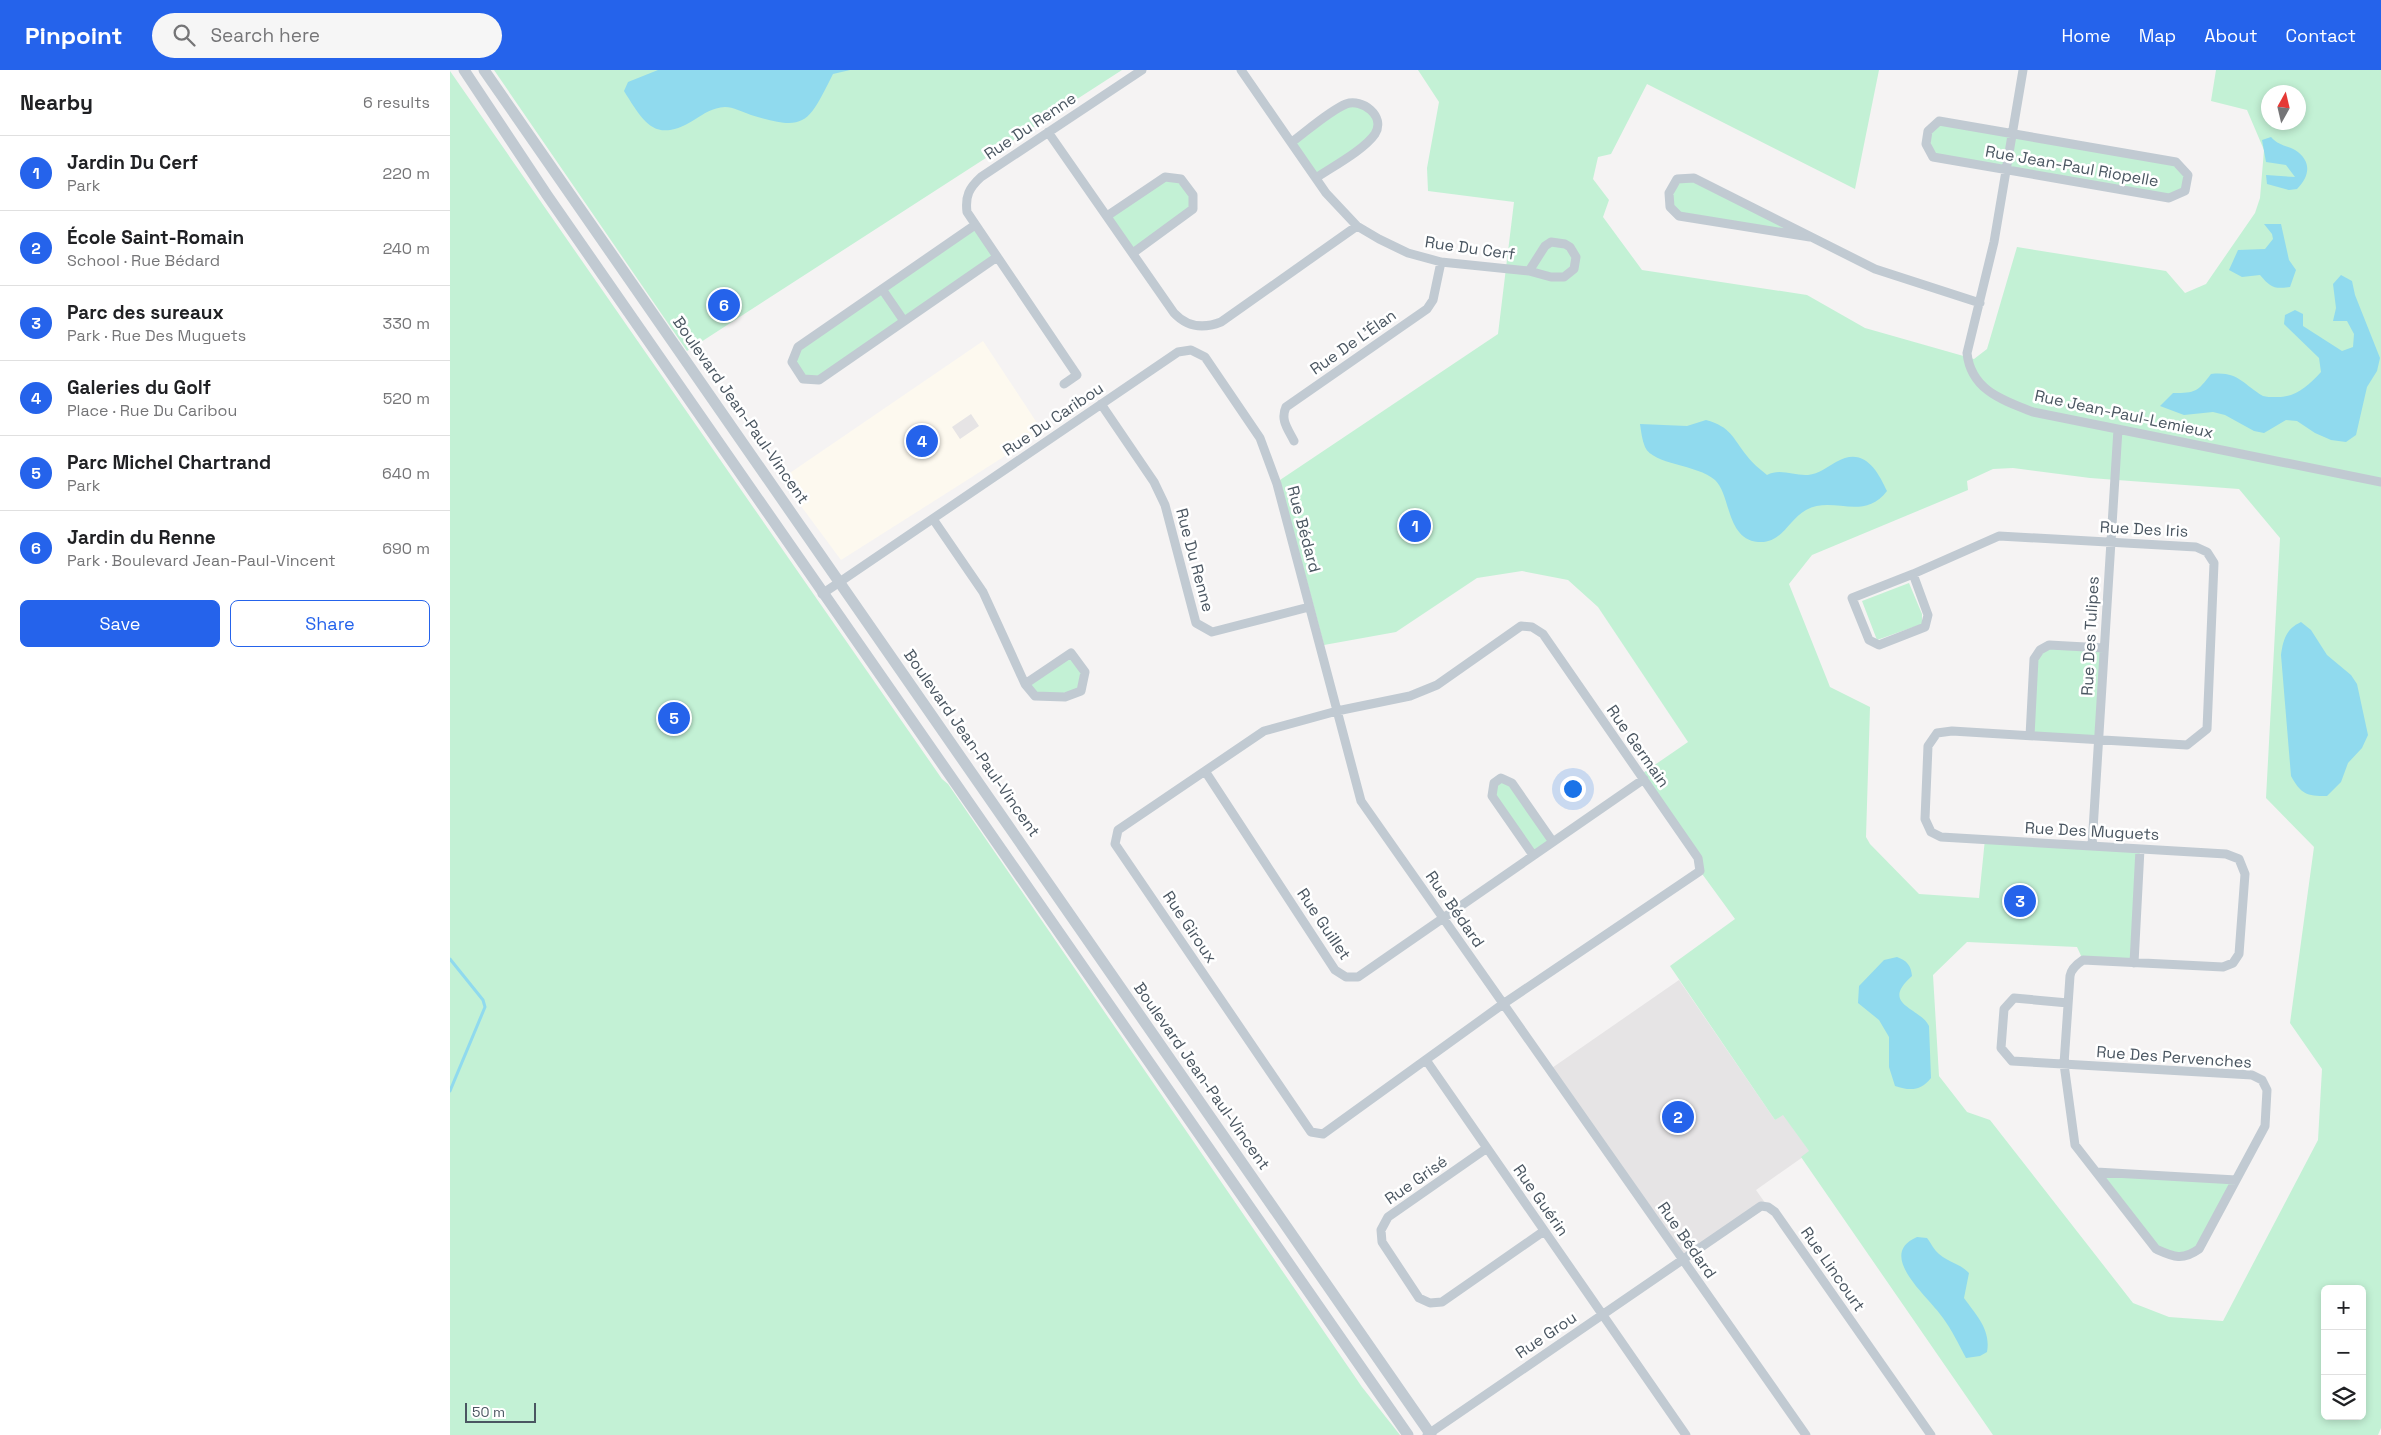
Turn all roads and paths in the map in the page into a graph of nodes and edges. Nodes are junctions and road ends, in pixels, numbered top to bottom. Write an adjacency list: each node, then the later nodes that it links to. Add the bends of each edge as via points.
1 (464, 70): 34 (street, via 546,196)
2 (484, 70): 33 (street, Boulevard Jean-Paul-Vincent)
3 (1142, 70): 6 (street, Rue Du Renne)
4 (1241, 70): 8 (street, Rue Du Cerf)
5 (2023, 70): 7 (street, Rue Jean-Paul-Lemieux)
6 (1048, 132): 11 (street); 12 (street, Rue Du Renne, via 970,187 967,212)
7 (2012, 134): 9 (street, Rue Jean-Paul-Lemieux); 9 (street, Rue Jean-Paul Riopelle, via 1939,122 1928,131 1926,144 1933,157); 9 (street, Rue Jean-Paul Riopelle, via 2176,162 2188,174 2185,191 2169,198)
8 (1292, 142): 10 (street, Rue Du Cerf); 10 (street, via 1345,104 1356,101 1368,106 1377,119 1376,132 1369,141)
9 (2006, 170): 20 (street, Rue Jean-Paul-Lemieux)
10 (1316, 178): 13 (street, Rue Du Cerf)
11 (1107, 216): 15 (street); 15 (street, via 1165,177 1181,180 1193,195 1193,209)
12 (975, 224): 16 (street, Rue Du Renne); 19 (street)
13 (1357, 226): 15 (street, via 1221,322 1209,327 1182,322); 17 (street, Rue Du Cerf, via 1408,253)
14 (1810, 237): 14 (street, via 1694,178 1676,179 1669,193 1670,207 1679,216); 20 (street, via 1875,269)
15 (1133, 253)
16 (997, 257): 21 (street); 23 (street, Rue Du Renne, via 1077,375)
17 (1440, 262): 18 (street, Rue Du Cerf); 26 (street, Rue De L'Élan, via 1433,300 1427,309 1286,407 1284,422)
18 (1529, 271): 18 (street, Rue Du Cerf, via 1558,279 1574,269 1576,256 1565,244 1551,242)
19 (882, 289): 21 (street); 21 (street, via 798,347 792,362 803,379 819,380)
20 (1980, 303): 25 (street, Rue Jean-Paul-Lemieux, via 1967,353 1969,368 1978,383 1998,397 2033,412)
21 (904, 321)
22 (1192, 350): 24 (street, Rue Du Caribou, via 1178,352); 35 (street, Rue Bédard, via 1205,357 1260,438 1277,484)
23 (1064, 384)
24 (1101, 404): 30 (street, Rue Du Caribou); 35 (street, Rue Du Renne, via 1154,482 1165,505 1196,622 1212,632)
25 (2118, 429): 27 (street, Rue Jean-Paul-Lemieux); 31 (street, Rue Des Tulipes)
26 (1294, 441)
27 (2349, 475): 28 (street, Rue Jean-Paul-Lemieux); 29 (street, Rue Jean-Paul-Lemieux)
28 (2381, 478)
29 (2381, 482)
30 (933, 518): 33 (street, Rue Du Caribou); 37 (street, via 983,592)
31 (2111, 542): 32 (street, Rue Des Iris, via 1999,536); 36 (street, Rue Des Tulipes); 40 (street, Rue Des Iris, via 2196,547 2208,552 2214,563 2207,729 2187,745)
32 (1913, 574): 32 (street, Rue Des Iris, via 1852,598 1869,640 1879,646 1926,627 1928,615)
33 (840, 582): 34 (street, Rue Du Caribou); 60 (street, Boulevard Jean-Paul-Vincent)
34 (822, 594): 61 (street)
35 (1309, 607): 38 (street, Rue Bédard)
36 (2104, 648): 39 (street, via 2049,644 2040,650 2034,658); 40 (street, Rue Des Tulipes)
37 (1025, 684): 37 (street, via 1035,696 1065,697 1081,691 1085,672 1071,653)
38 (1337, 711): 41 (street, Rue Giroux, via 1264,731); 42 (street, Rue Germain, via 1410,696 1437,685 1521,626 1532,627 1542,634); 47 (street, Rue Bédard, via 1361,801)
39 (2030, 736): 40 (street, Rue Des Muguets); 44 (street, Rue Des Muguets, via 1937,733 1928,746 1925,819 1931,832 1941,836)
40 (2098, 740): 44 (street, Rue Des Tulipes)
41 (1205, 771): 47 (street, Rue Guillet, via 1335,970 1346,977 1358,977); 52 (street, Rue Giroux, via 1118,830 1115,844 1311,1132 1323,1134)
42 (1644, 780): 43 (street, Rue Guillet); 51 (street, Rue Germain, via 1698,858 1700,871)
43 (1553, 842): 46 (street, Rue Guillet); 46 (street, via 1512,783 1501,778 1494,784 1492,796)
44 (2092, 846): 45 (street, Rue Des Muguets)
45 (2140, 849): 48 (street); 48 (street, Rue Des Muguets, via 2226,854 2239,859 2245,874 2239,954 2233,963 2223,967)
46 (1533, 856): 47 (street, Rue Guillet)
47 (1443, 918): 51 (street, Rue Bédard)
48 (2134, 962): 49 (street, Rue Des Muguets, via 2083,960)
49 (2070, 974): 50 (street, Rue Des Pervenches)
50 (2068, 1003): 53 (street, Rue Des Pervenches); 53 (street, via 2014,998 2004,1009 2001,1048 2012,1061)
51 (1503, 1004): 52 (street); 58 (street, Rue Bédard)
52 (1426, 1060): 54 (street, Rue Guérin)
53 (2064, 1064): 55 (street, Rue Des Pervenches, via 2075,1145); 56 (street, Rue Des Pervenches, via 2252,1075 2262,1080 2267,1090 2265,1126)
54 (1487, 1148): 57 (street, Rue Guérin); 57 (street, Rue Grisé, via 1388,1217 1381,1230 1382,1242 1420,1298 1430,1303 1442,1302)
55 (2096, 1172): 56 (street); 56 (street, Rue Des Pervenches, via 2156,1249 2171,1256 2188,1257 2199,1249)
56 (2236, 1180)
57 (1544, 1231): 59 (street, Rue Guérin)
58 (1683, 1260): 59 (street, Rue Grou); 63 (street, Rue Bédard); 64 (street, Rue Lincourt, via 1761,1206 1768,1207 1775,1212)
59 (1602, 1315): 60 (street, Rue Grou); 62 (street, Rue Guérin)
60 (1429, 1434)
61 (1408, 1435)
62 (1686, 1435)
63 (1806, 1435)
64 (1931, 1435)

